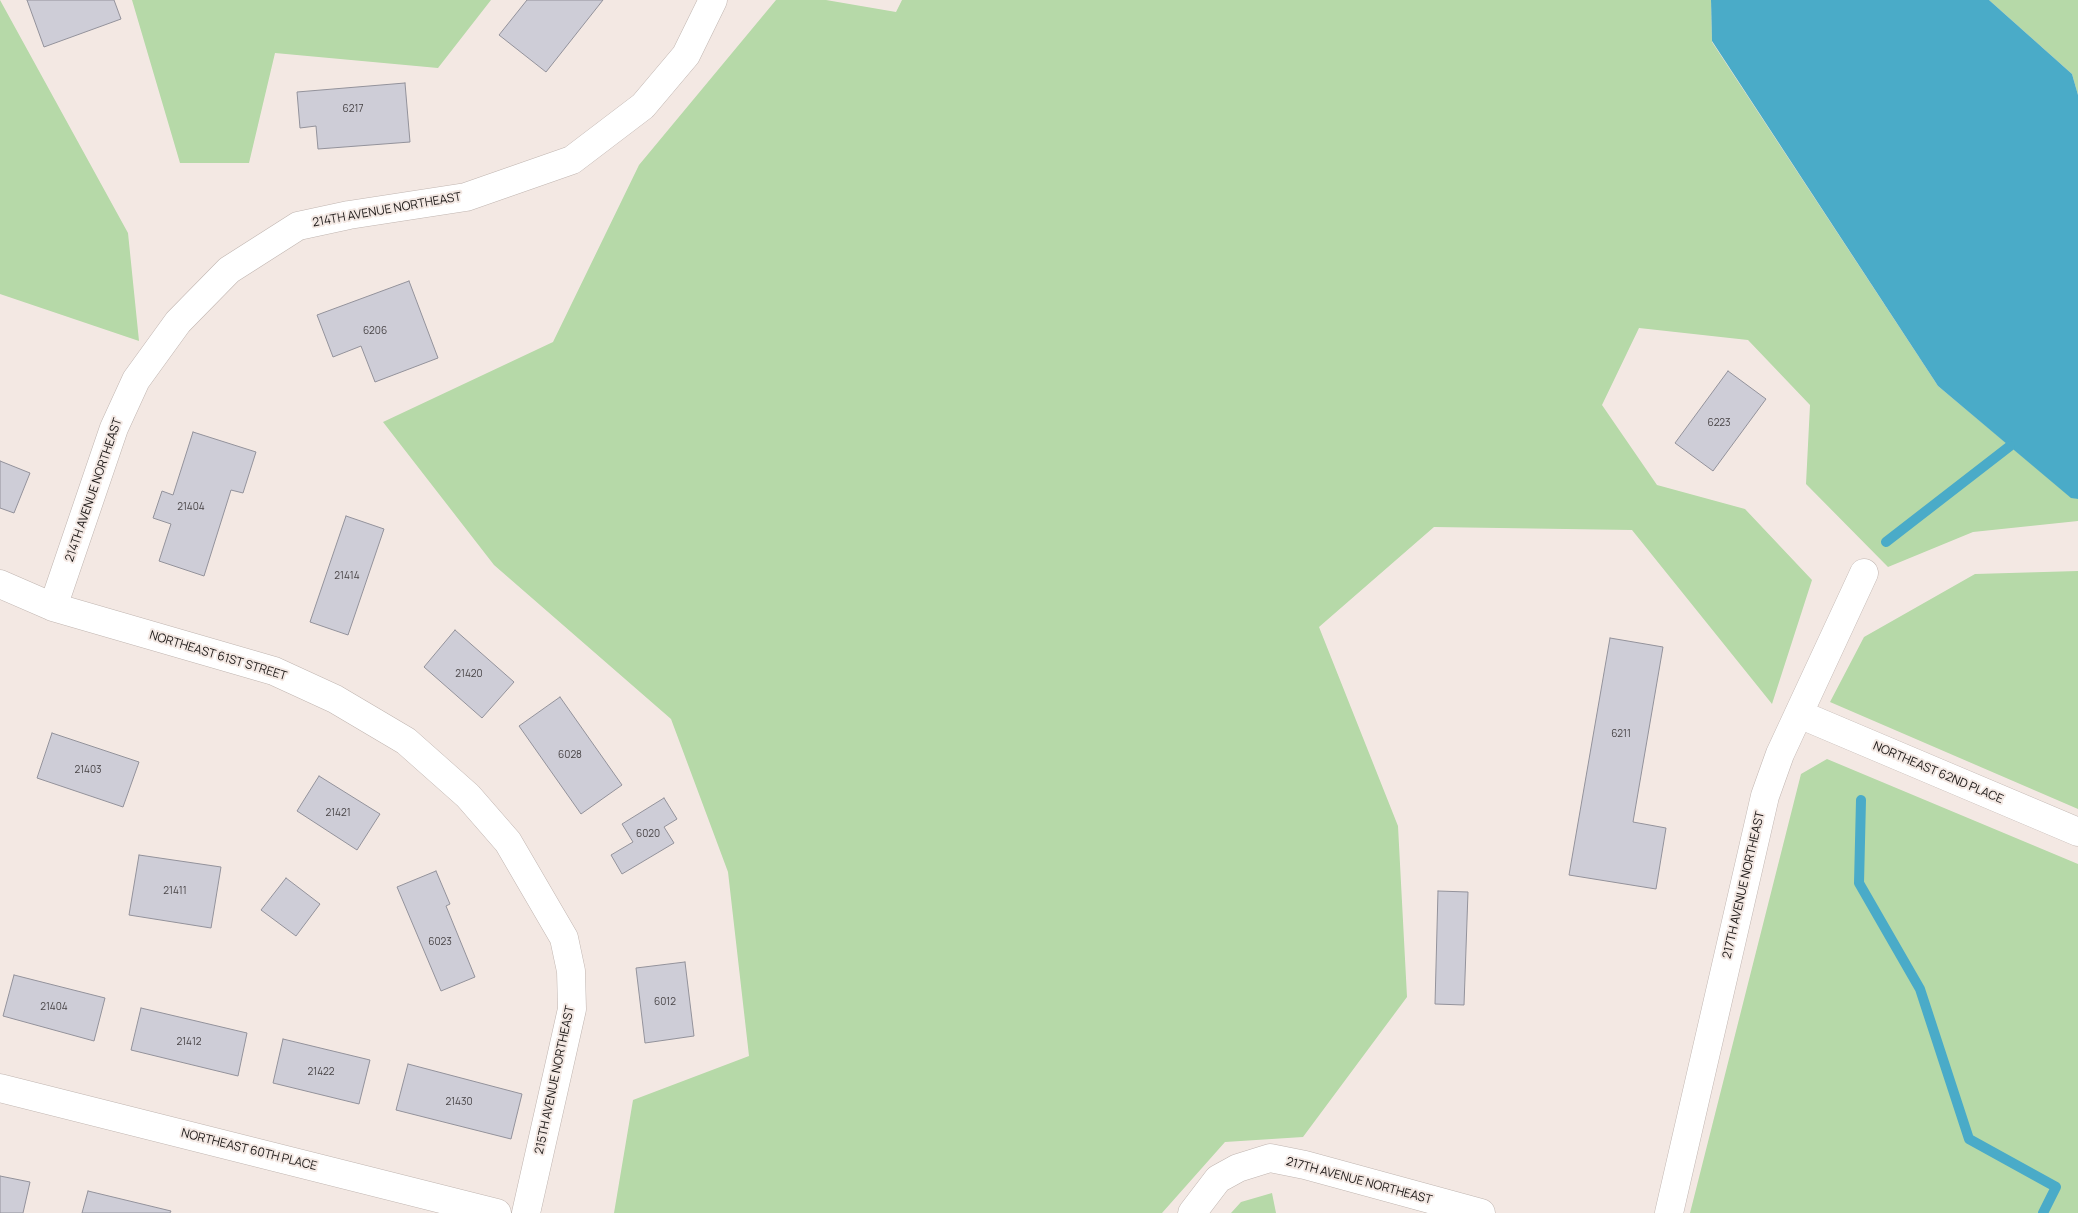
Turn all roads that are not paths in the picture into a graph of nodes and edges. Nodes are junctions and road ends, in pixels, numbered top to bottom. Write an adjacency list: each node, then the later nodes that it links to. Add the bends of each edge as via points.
1 (713, 0): 4 (street, 214TH AVENUE NORTHEAST, via 686,55 643,106 572,160 466,197 298,226 229,270 178,322 136,380 114,428)
2 (1864, 573): 5 (street, 217TH AVENUE NORTHEAST)
3 (0, 584): 4 (street, NORTHEAST 61ST STREET)
4 (53, 607): 6 (street, NORTHEAST 61ST STREET, via 274,671 327,695 406,741)
5 (1799, 714): 7 (street, NORTHEAST 62ND PLACE); 13 (street, 217TH AVENUE NORTHEAST, via 1765,796)
6 (468, 796): 10 (street, 215TH AVENUE NORTHEAST, via 508,842 544,902 564,938 571,971 572,1009)
7 (2078, 832)
8 (0, 1088): 9 (street, NORTHEAST 60TH PLACE)
9 (497, 1213)
10 (526, 1213)
11 (1192, 1213): 12 (street, 217TH AVENUE NORTHEAST, via 1218,1179 1238,1168 1270,1158)
12 (1481, 1213)
13 (1668, 1213)

